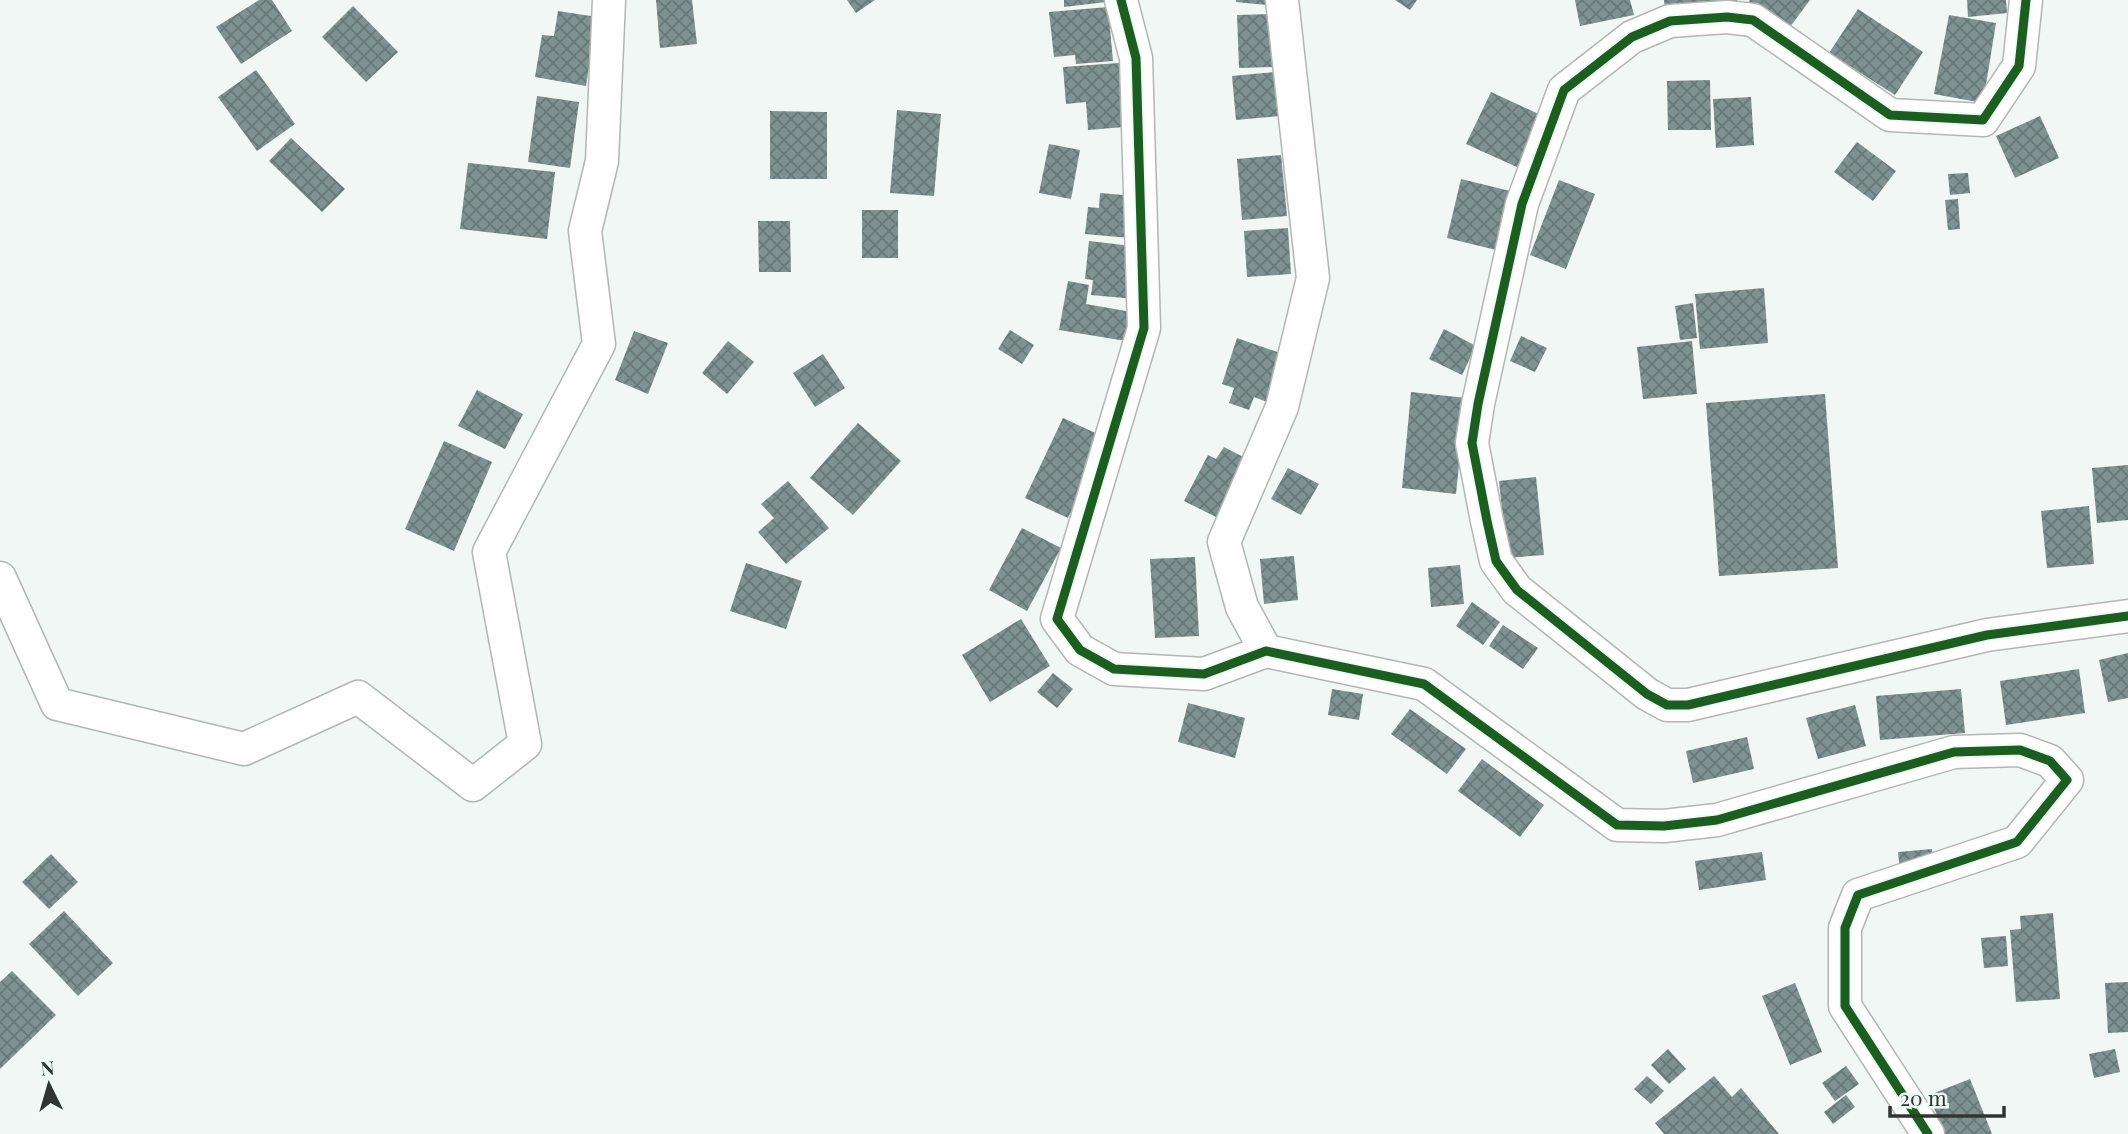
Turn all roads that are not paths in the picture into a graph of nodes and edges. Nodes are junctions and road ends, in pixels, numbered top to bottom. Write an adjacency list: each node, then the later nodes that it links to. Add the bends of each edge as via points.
1 (609, 0): 5 (street, via 602,161 585,231 599,344 489,552 525,744 473,785 358,697 244,749 57,704)
2 (1121, 0): 7 (street, via 1136,58 1144,328 1057,619 1080,650 1114,670 1204,674)
3 (1282, 0): 7 (street, via 1313,278 1282,407 1224,542 1242,607)
4 (2026, 0): 6 (street, via 2020,66 1983,120 1890,115 1753,20 1727,17 1670,22 1632,37 1564,90 1522,204 1472,443 1496,561 1517,590 1667,705 1688,705 1987,635)
5 (0, 578)
6 (2128, 616)
7 (1266, 650): 8 (street, via 1424,684 1617,825 1717,820 1954,752 2020,750 2050,761 2067,780 2017,842 1858,895 1845,928 1845,1006)
8 (1928, 1134)

